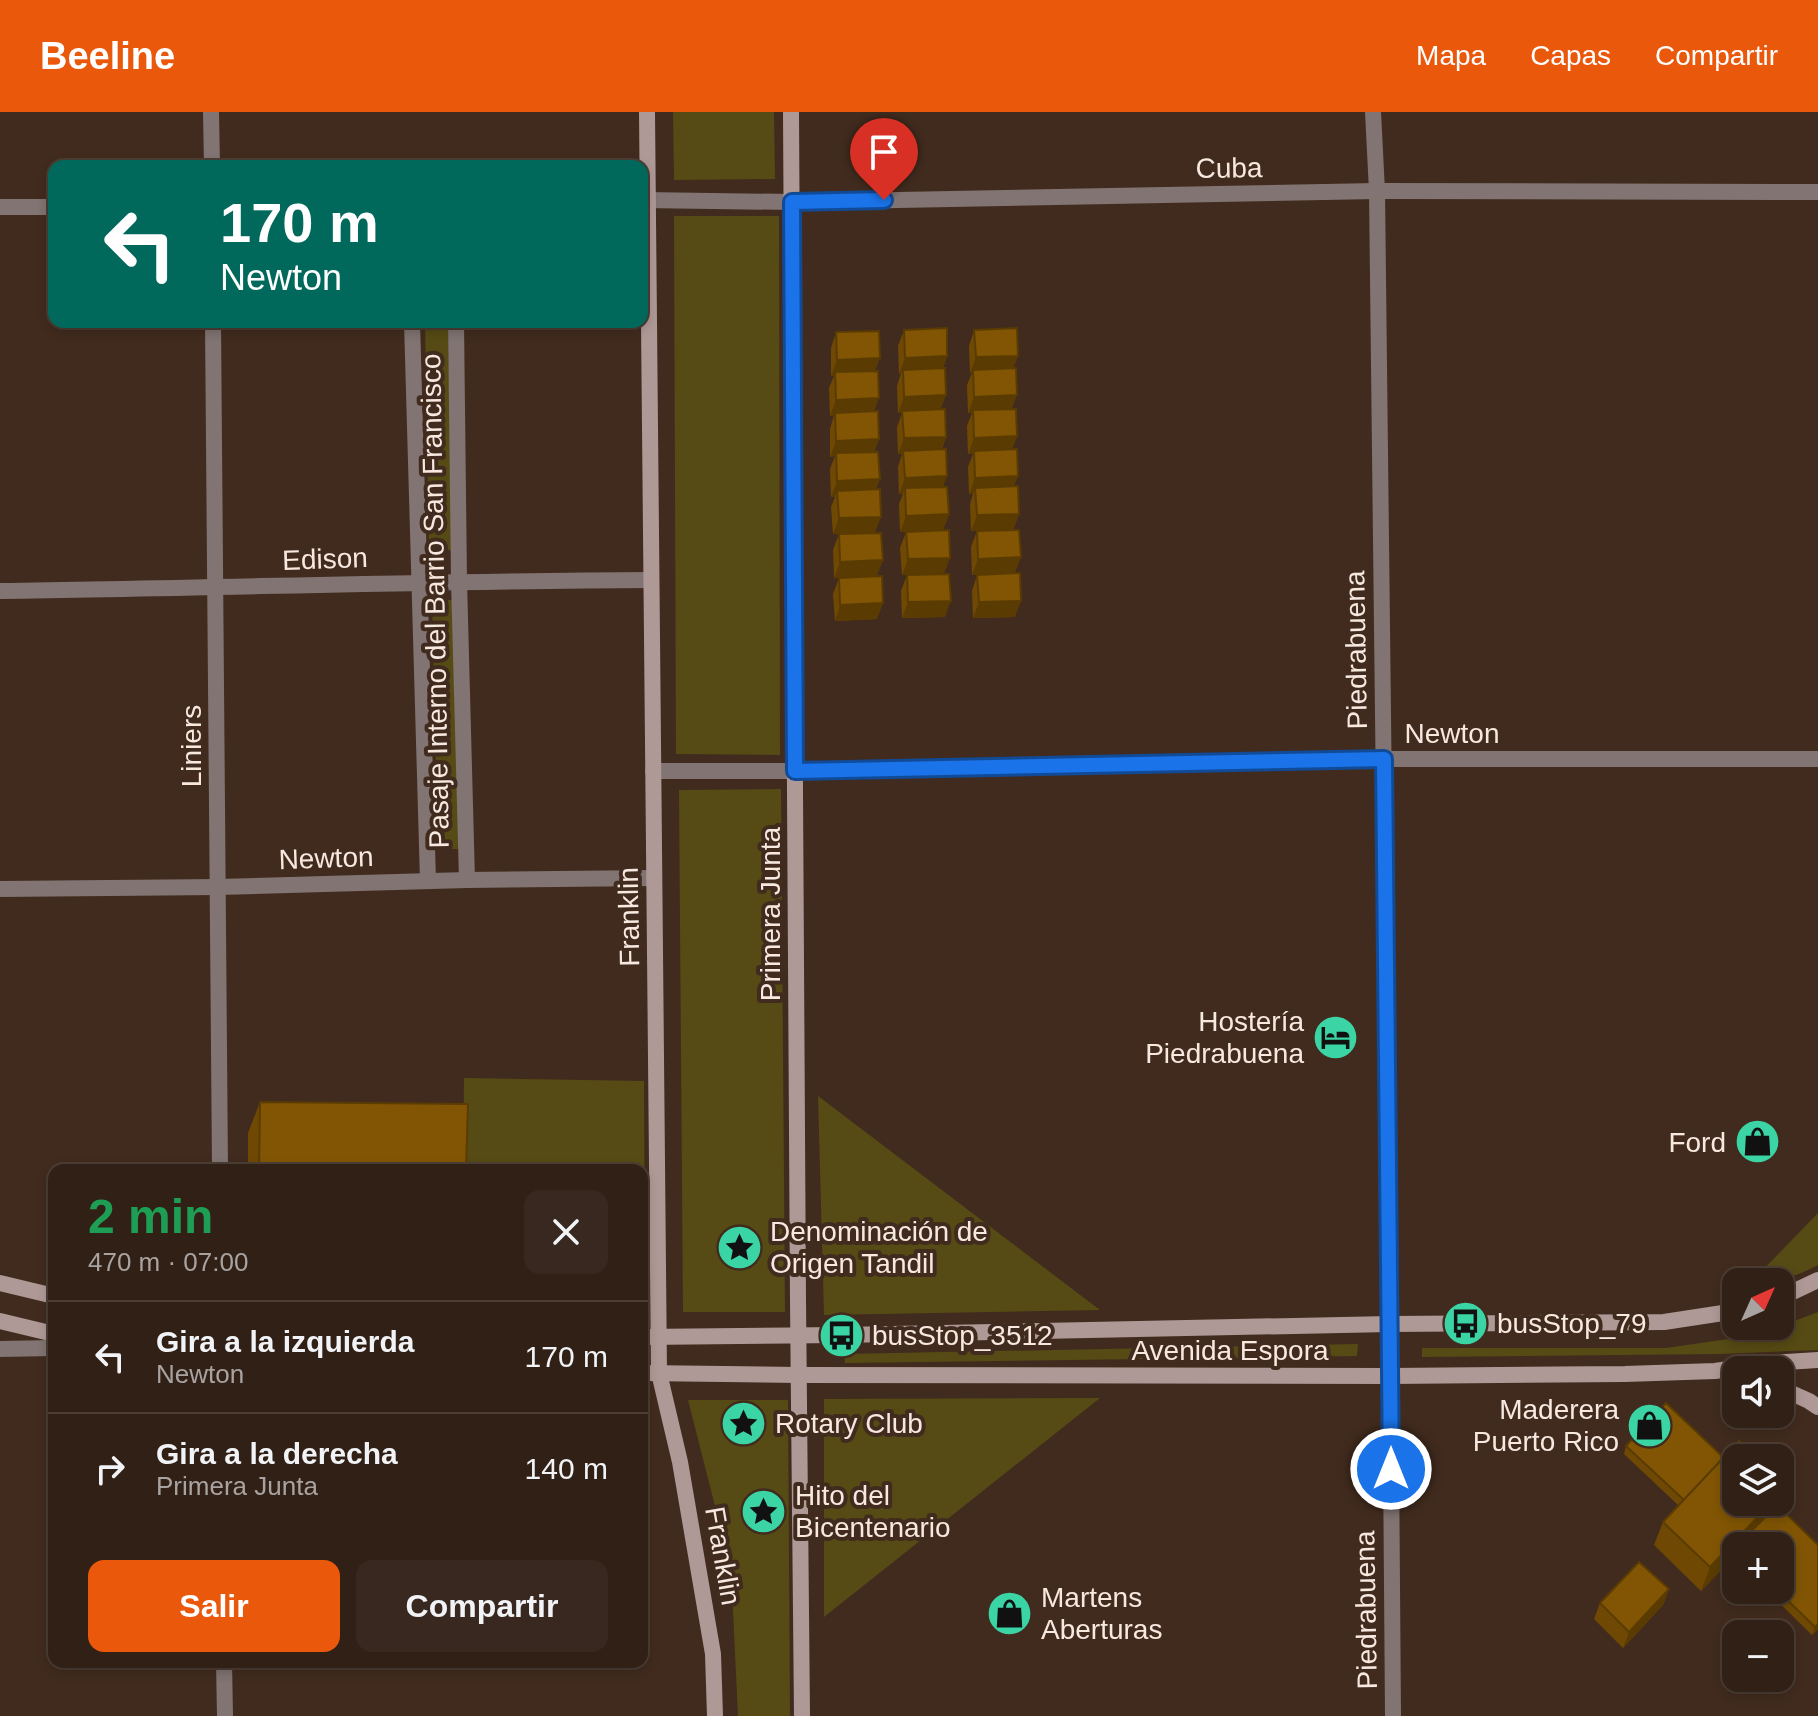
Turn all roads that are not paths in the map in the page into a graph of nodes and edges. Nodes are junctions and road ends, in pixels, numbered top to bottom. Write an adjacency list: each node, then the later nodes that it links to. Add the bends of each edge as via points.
1 (211, 112): 5 (street)
2 (647, 112): 6 (street, Franklin)
3 (791, 112): 10 (street, Primera Junta)
4 (1373, 112): 7 (street, Piedrabuena)
5 (212, 160)
6 (646, 160)
7 (1377, 191): 8 (street, Cuba); 10 (street, Cuba); 22 (street, Piedrabuena)
8 (1818, 192)
9 (648, 200): 10 (street, Cuba)
10 (792, 202): 25 (street, Primera Junta)
11 (0, 207): 12 (street)
12 (48, 207)
13 (213, 328): 20 (street, Liniers)
14 (412, 328): 19 (street, Pasaje Interno del Barrio San Francisco)
15 (456, 328): 18 (street, Pasaje Interno del Barrio San Francisco)
16 (647, 328): 17 (street, Franklin)
17 (651, 580): 18 (street, Edison); 24 (street, Franklin)
18 (459, 581): 19 (street, Edison); 27 (street, Pasaje Interno del Barrio San Francisco)
19 (419, 582): 20 (street, Edison); 28 (street, Pasaje Interno del Barrio San Francisco)
20 (215, 588): 21 (street, Edison); 29 (street, Liniers)
21 (0, 591)
22 (1384, 759): 23 (street, Newton); 25 (street, Newton); 38 (street, Piedrabuena)
23 (1818, 759)
24 (653, 771): 25 (street, Newton); 26 (street, Franklin)
25 (795, 771): 40 (street, Primera Junta)
26 (654, 878): 27 (street, Newton); 41 (street, Franklin)
27 (467, 880): 28 (street, Newton)
28 (428, 881): 29 (street, Newton)
29 (218, 887): 30 (street, Newton); 31 (street, Liniers)
30 (0, 889)
31 (220, 1164)
32 (1818, 1280): 34 (street)
33 (0, 1283): 35 (street)
34 (1794, 1291)
35 (48, 1295)
36 (1722, 1313): 38 (street, Avenida Espora, via 1664,1322)
37 (0, 1321): 39 (street)
38 (1390, 1324): 40 (street, Avenida Espora); 48 (street, Piedrabuena)
39 (48, 1333)
40 (798, 1336): 41 (street, Avenida Espora); 47 (street, Primera Junta)
41 (650, 1337): 45 (street, Franklin)
42 (48, 1348): 43 (street)
43 (0, 1349)
44 (1818, 1360): 46 (street, Avenida Espora)
45 (651, 1373): 47 (street, Avenida Espora); 54 (street, Franklin, via 680,1462 713,1654)
46 (1674, 1373): 48 (street, Avenida Espora); 49 (street)
47 (798, 1375): 48 (street, Avenida Espora); 55 (street, Primera Junta)
48 (1390, 1376): 56 (street, Piedrabuena)
49 (1722, 1378)
50 (1794, 1394): 51 (street)
51 (1818, 1407)
52 (224, 1668): 53 (street)
53 (225, 1716)
54 (715, 1716)
55 (802, 1716)
56 (1393, 1716)

